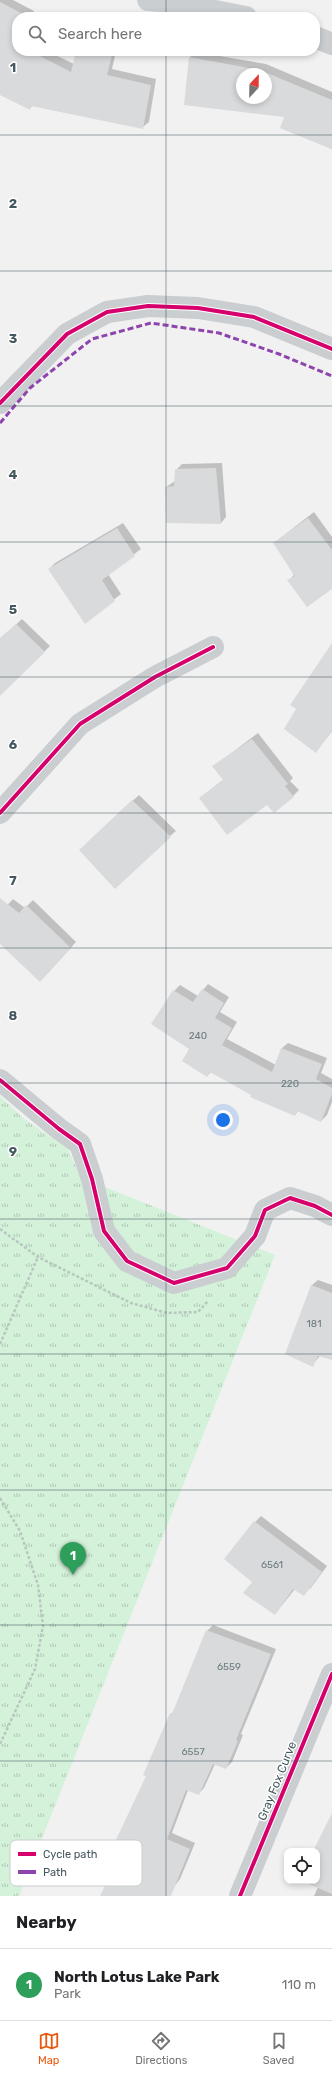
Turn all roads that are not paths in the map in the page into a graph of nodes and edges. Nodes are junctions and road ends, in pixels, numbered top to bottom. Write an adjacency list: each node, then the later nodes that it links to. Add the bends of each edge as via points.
1 (148, 0): 2 (street)
2 (220, 12)
3 (320, 39): 4 (street)
4 (332, 44)
5 (332, 349): 6 (street, via 254,317 198,308 148,306 107,312 66,334)
6 (0, 403)
7 (213, 647): 8 (street, via 155,677 80,724)
8 (0, 813)
9 (0, 1080): 10 (street, via 80,1144 92,1179 104,1231 127,1261 174,1283 227,1268 256,1236 265,1210 290,1198)
10 (332, 1215)
11 (332, 1674): 12 (street, Gray Fox Curve)
12 (240, 1896)

